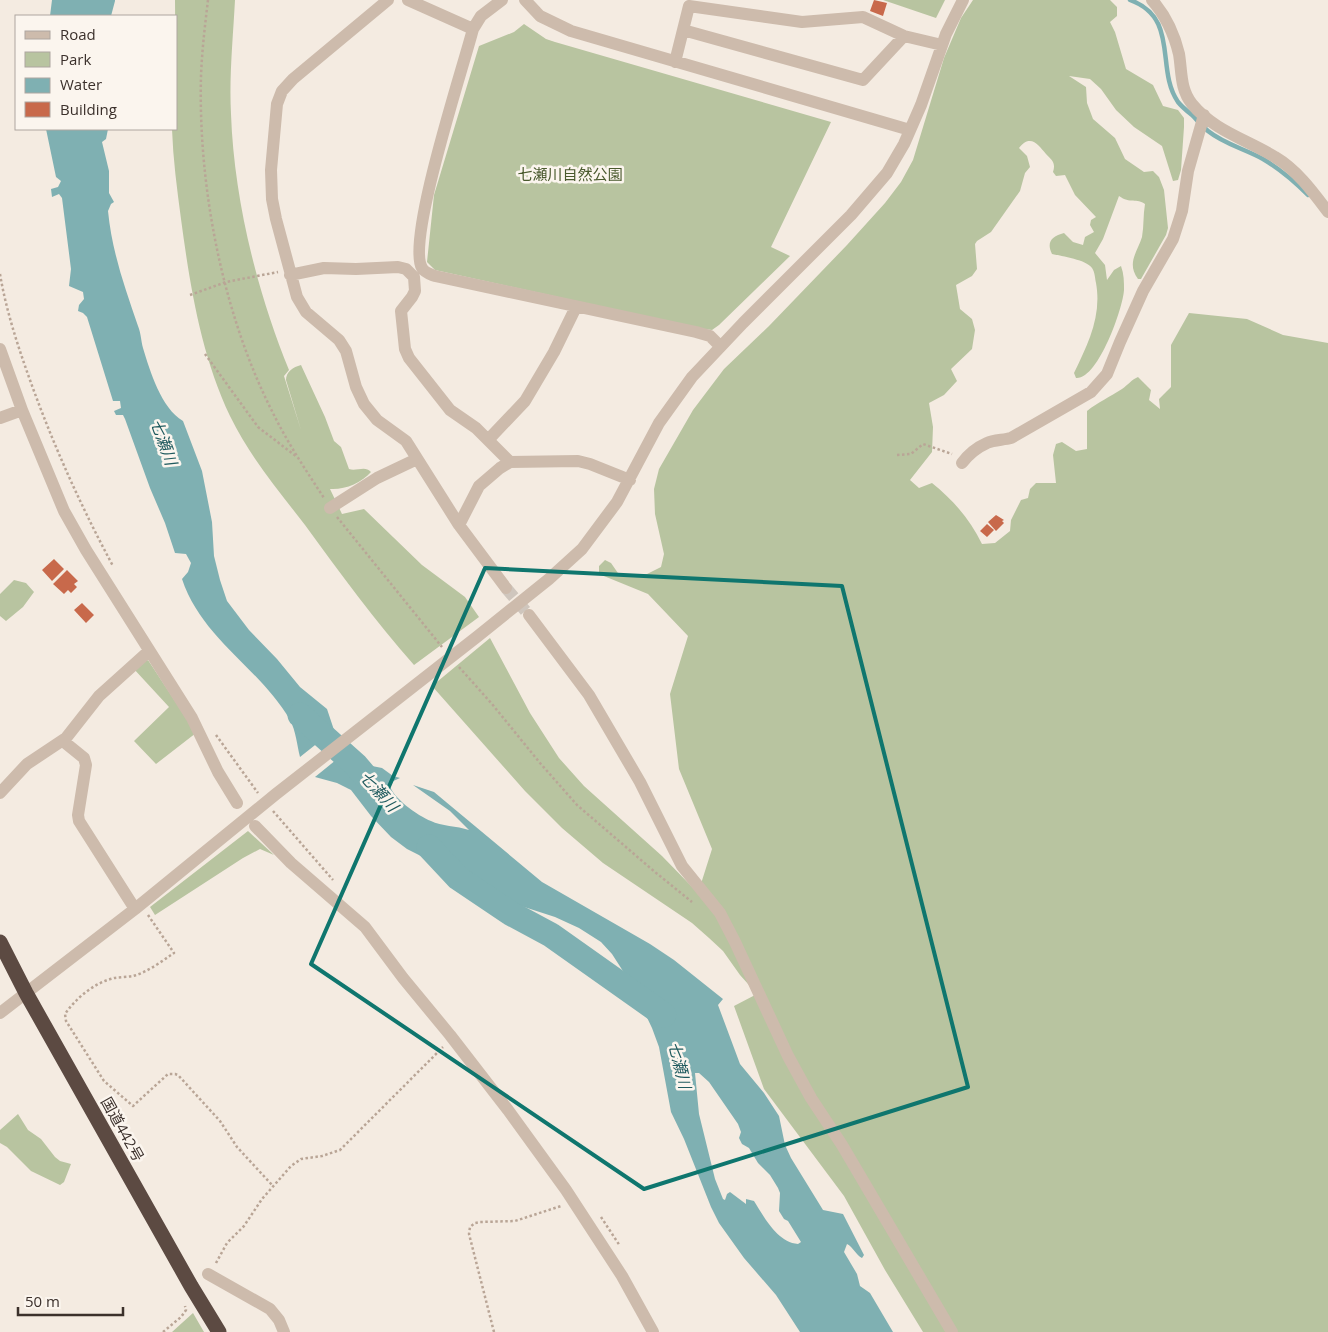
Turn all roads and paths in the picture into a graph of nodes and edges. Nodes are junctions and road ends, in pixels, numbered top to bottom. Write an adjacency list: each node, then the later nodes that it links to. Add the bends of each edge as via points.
1 (208, 0): 19 (path, via 201,77 204,150 213,227)
2 (388, 0): 16 (street, via 304,69 286,86 279,98 271,180 276,219)
3 (408, 0): 8 (street)
4 (502, 0): 8 (street, via 481,16)
5 (525, 0): 12 (street, via 540,16 562,28)
6 (963, 0): 11 (street)
7 (1152, 0): 13 (street, via 1162,11 1175,40 1186,94)
8 (472, 29): 18 (street, via 428,194)
9 (683, 30): 10 (street, via 689,6 802,22 863,17); 10 (street, via 863,80); 12 (street)
10 (904, 36): 11 (street)
11 (942, 45): 14 (street)
12 (675, 62): 14 (street)
13 (1204, 115): 15 (street, via 1232,136 1276,157 1293,171); 31 (street, via 1173,239 1143,291 1107,374 1083,397 1011,438 988,442)
14 (910, 130): 22 (street, via 887,173 867,198)
15 (1328, 212)
16 (290, 272): 18 (street, via 398,267); 19 (path); 30 (street, via 303,308 343,345 364,404 381,424 404,439)
17 (0, 274): 36 (path, via 11,323 43,416 91,524)
18 (419, 274): 21 (street); 27 (street, via 412,297 401,311 406,354 450,410)
19 (226, 282): 20 (path); 29 (path, via 245,350 274,417)
20 (190, 295)
21 (576, 307): 22 (street, via 696,332 710,336); 27 (street, via 525,401)
22 (720, 346): 33 (street, via 667,409)
23 (0, 349): 25 (street)
24 (206, 354): 29 (path, via 258,427)
25 (22, 410): 26 (street); 40 (street, via 64,511)
26 (0, 418)
27 (488, 440): 32 (street)
28 (897, 455): 31 (path, via 911,454 923,444)
29 (298, 458): 34 (path)
30 (417, 459): 34 (street, via 377,478); 35 (street)
31 (964, 461)
32 (510, 462): 33 (street, via 578,461); 35 (street, via 480,486)
33 (630, 480): 51 (street, via 601,525 572,560 276,794)
34 (330, 508): 39 (path)
35 (459, 525): 37 (street)
36 (115, 569)
37 (506, 588)
38 (529, 615): 67 (street, via 589,695 640,782 682,866 720,913 788,1056)
39 (445, 650)
40 (149, 651): 43 (street, via 99,696); 46 (street, via 192,718)
41 (456, 664): 50 (path, via 577,805)
42 (214, 732): 45 (path)
43 (63, 741): 44 (street, via 27,764); 51 (street, via 84,758 86,765 78,821)
44 (0, 793)
45 (263, 798)
46 (237, 803)
47 (268, 805): 49 (path)
48 (255, 826): 66 (street, via 291,863 364,927 450,1035 566,1190 622,1276)
49 (338, 886)
50 (697, 905)
51 (140, 910): 53 (street); 56 (path, via 174,953 137,974 113,978 84,993 68,1009 66,1021 104,1081 133,1106 165,1076 171,1073 178,1075)
52 (0, 942): 53 (highway, 国道442号)
53 (26, 993): 54 (street); 61 (highway, 国道442号)
54 (0, 1014)
55 (445, 1045): 56 (path, via 346,1145 333,1153 296,1162)
56 (273, 1186): 60 (path, via 244,1226 227,1243)
57 (560, 1206): 65 (path, via 523,1219 480,1222 470,1228)
58 (600, 1215): 59 (path)
59 (624, 1254)
60 (208, 1274): 64 (street, via 270,1309)
61 (192, 1286): 62 (path, via 186,1310); 63 (highway, 国道442号)
62 (163, 1332)
63 (219, 1332)
64 (284, 1332)
65 (494, 1332)
66 (653, 1332)
67 (952, 1332)

